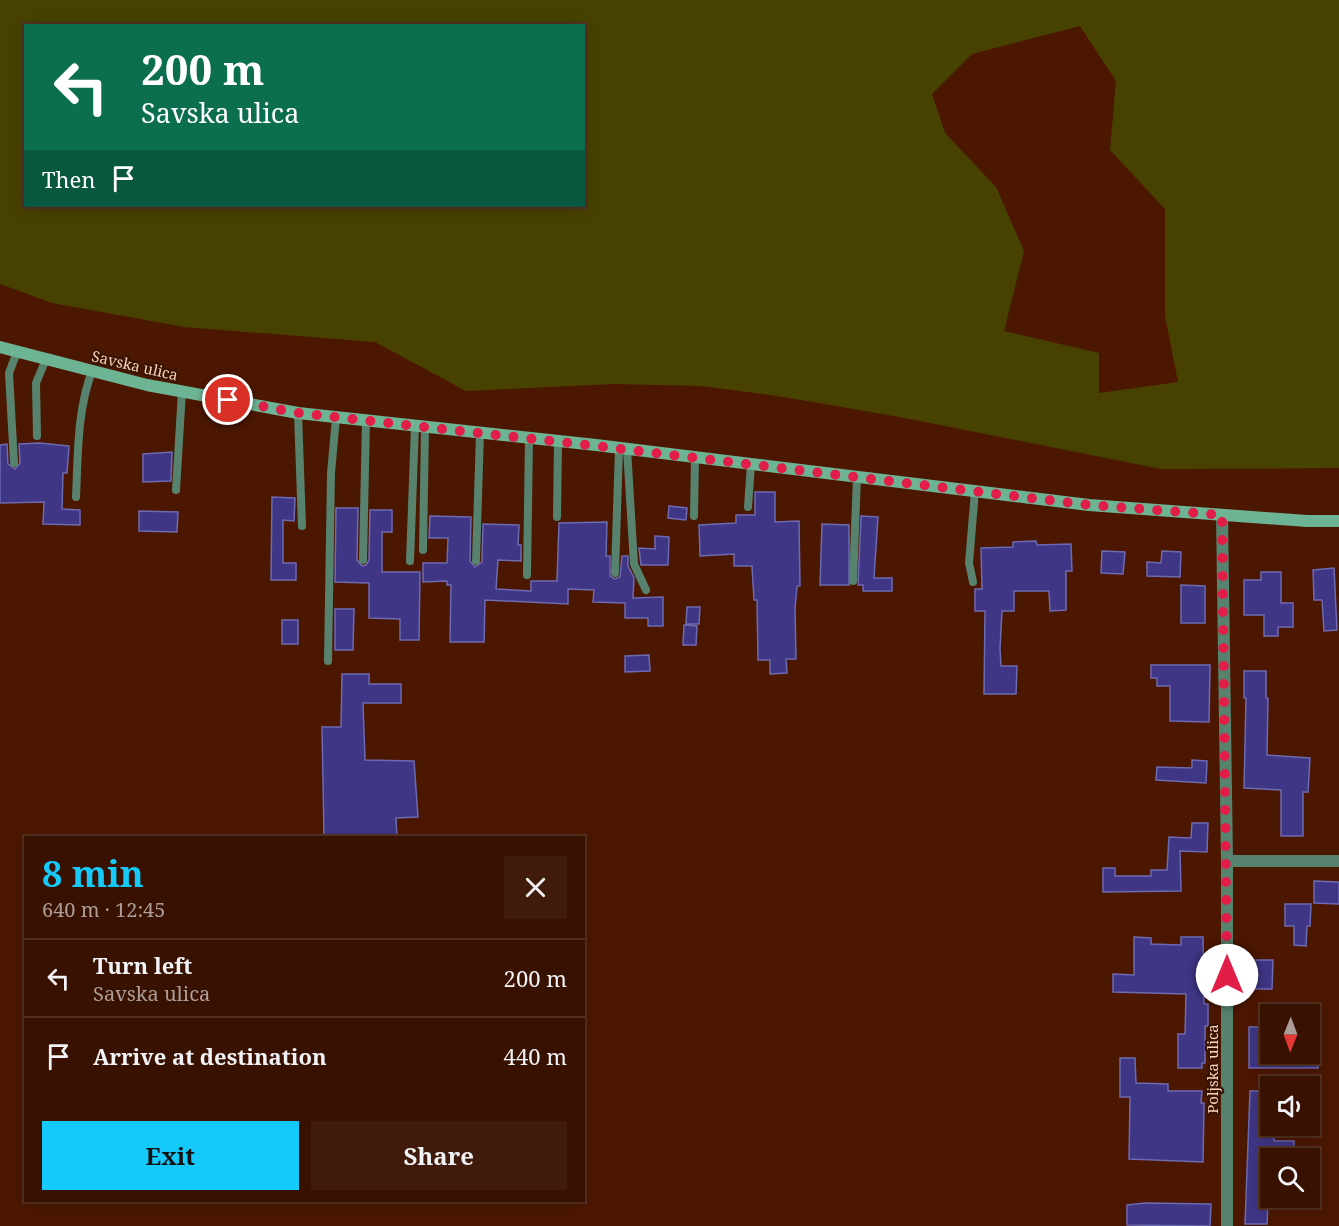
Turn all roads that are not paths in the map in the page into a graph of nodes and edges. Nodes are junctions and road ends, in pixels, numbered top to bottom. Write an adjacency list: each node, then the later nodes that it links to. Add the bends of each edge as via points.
1 (0, 347): 2 (main road, Savska ulica)
2 (17, 352): 3 (main road, Savska ulica); 16 (lane, via 9,373)
3 (46, 360): 4 (main road, Savska ulica); 11 (lane, via 36,383)
4 (92, 371): 5 (main road, Savska ulica); 21 (lane, via 85,389 78,439)
5 (182, 391): 6 (main road, Savska ulica); 19 (lane)
6 (298, 413): 7 (main road, Savska ulica); 27 (lane)
7 (336, 418): 8 (main road, Savska ulica); 37 (lane, via 331,473)
8 (366, 421): 9 (main road, Savska ulica); 29 (lane)
9 (420, 427): 10 (main road, Savska ulica); 28 (lane); 30 (lane)
10 (480, 433): 12 (main road, Savska ulica); 31 (lane)
11 (37, 436)
12 (529, 438): 13 (main road, Savska ulica); 33 (lane)
13 (558, 441): 14 (main road, Savska ulica); 25 (lane)
14 (623, 449): 15 (main road, Savska ulica); 32 (lane); 36 (lane, via 634,564)
15 (695, 458): 17 (main road, Savska ulica); 24 (lane)
16 (14, 463)
17 (751, 464): 18 (main road, Savska ulica); 22 (lane)
18 (857, 477): 20 (main road, Savska ulica); 34 (lane)
19 (176, 490)
20 (975, 491): 23 (main road, Savska ulica); 35 (lane, via 969,562)
21 (76, 497)
22 (748, 507)
23 (1222, 515): 26 (main road, Savska ulica); 38 (street, Poljska ulica)
24 (694, 516)
25 (557, 517)
26 (1339, 521)
27 (302, 526)
28 (423, 550)
29 (363, 560)
30 (410, 561)
31 (476, 561)
32 (615, 573)
33 (527, 575)
34 (853, 581)
35 (974, 582)
36 (646, 590)
37 (328, 661)
38 (1227, 861): 39 (street); 40 (street, Poljska ulica)
39 (1339, 861)
40 (1227, 1226)

